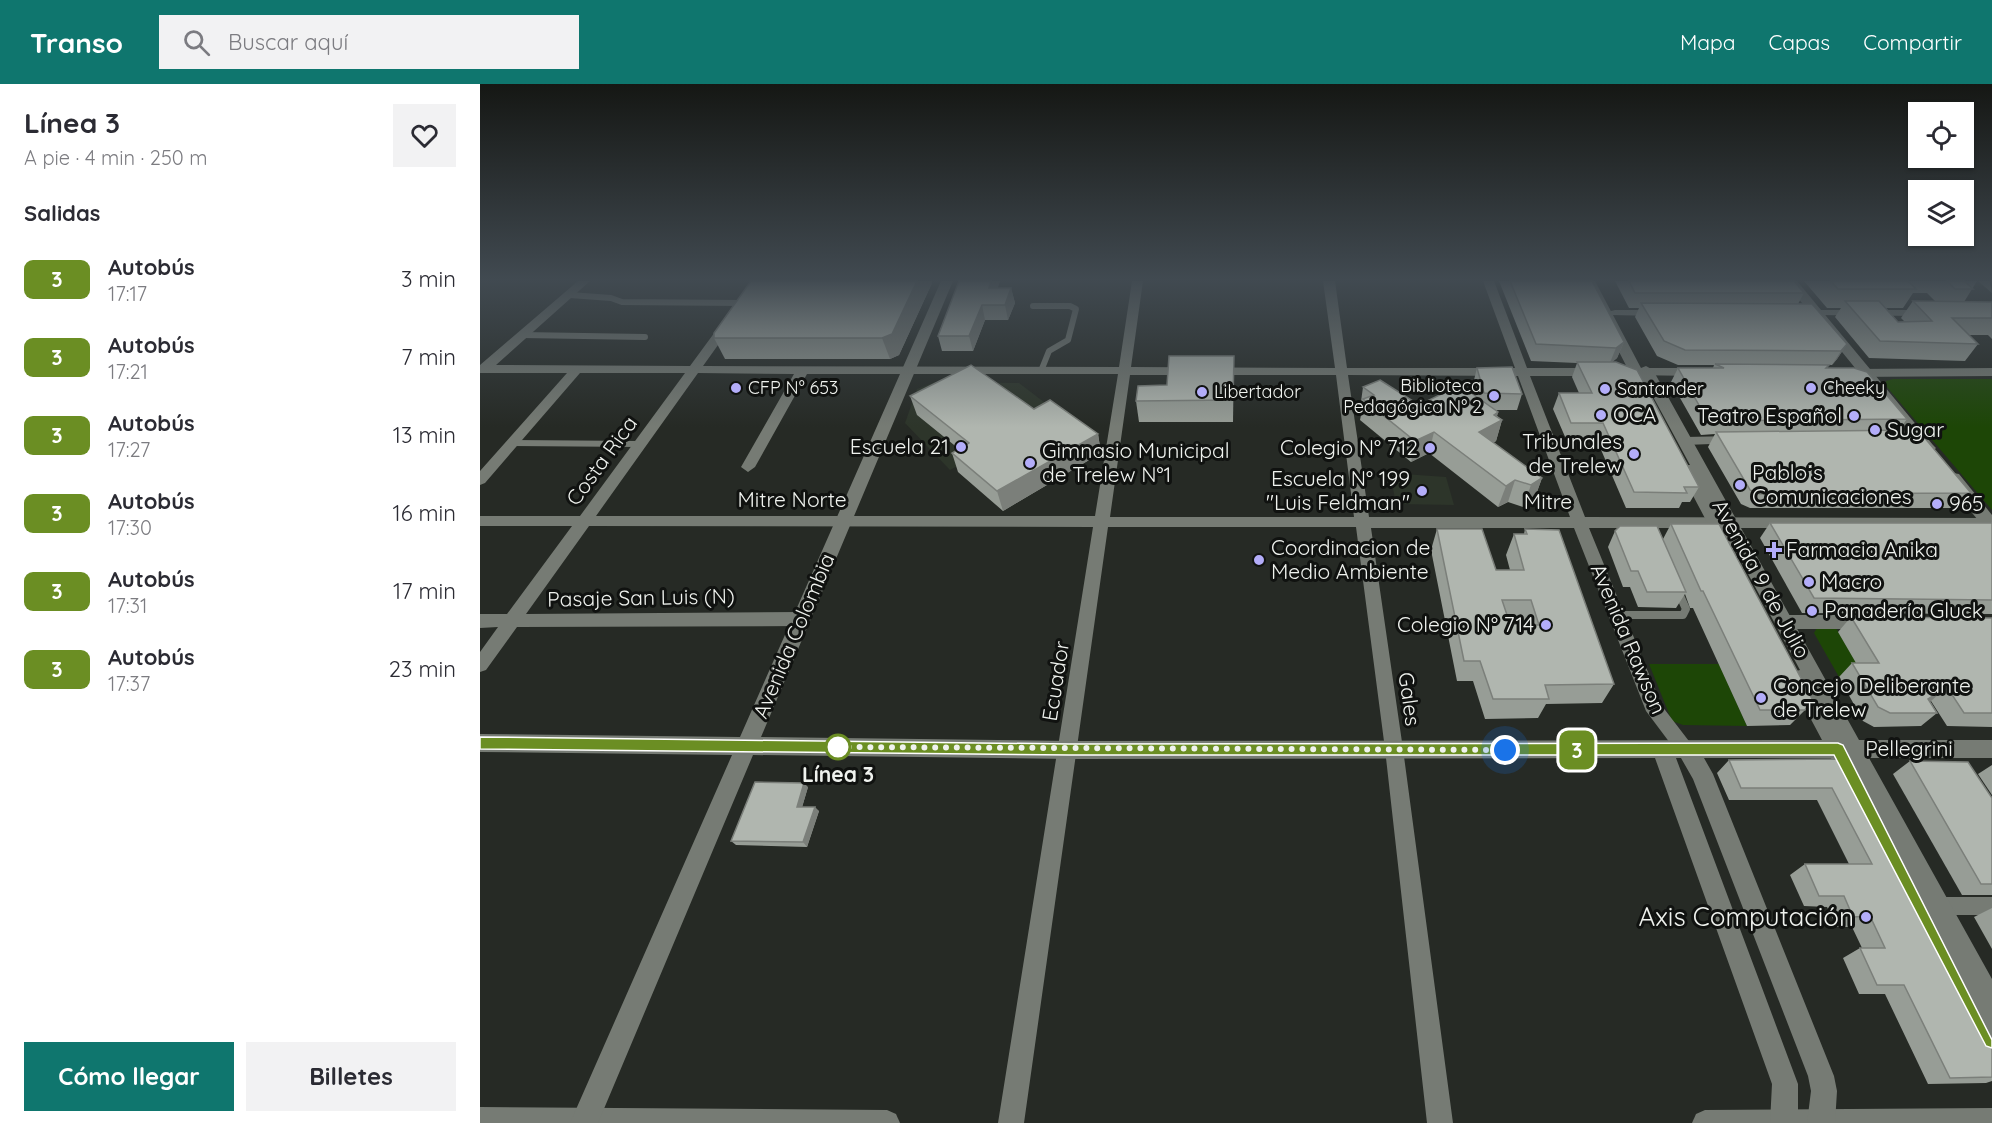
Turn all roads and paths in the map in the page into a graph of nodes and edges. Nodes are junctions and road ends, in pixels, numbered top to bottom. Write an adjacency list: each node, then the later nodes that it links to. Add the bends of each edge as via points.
1 (529, 329): 11 (street)
2 (724, 329): 14 (street, Costa Rica)
3 (926, 329): 17 (street, Avenida Colombia)
4 (1071, 329): 18 (lane, via 1068,340 1049,351)
5 (1131, 329): 19 (street, Ecuador)
6 (1335, 329): 20 (street, Gales)
7 (1506, 329): 21 (street, Avenida Rawson)
8 (1611, 329): 22 (street, Avenida 9 de Julio)
9 (1619, 329): 22 (street, Avenida 9 de Julio)
10 (1825, 329): 26 (street)
11 (523, 335): 12 (lane); 13 (street)
12 (645, 337)
13 (482, 369): 16 (street)
14 (696, 369): 15 (street); 16 (street); 32 (street, Costa Rica)
15 (804, 369): 17 (street); 33 (street)
16 (576, 370): 31 (street)
17 (909, 370): 18 (street); 38 (street, Avenida Colombia)
18 (1041, 371): 19 (street)
19 (1125, 372): 20 (street); 37 (street, Ecuador)
20 (1341, 372): 21 (street); 40 (street, Gales)
21 (1522, 372): 22 (street); 41 (street, Avenida Rawson)
22 (1630, 372): 23 (street); 30 (street, Avenida 9 de Julio); 39 (street, Avenida 9 de Julio)
23 (1716, 372)
24 (1992, 372): 26 (street)
25 (1843, 373): 26 (street)
26 (1866, 373): 28 (street)
27 (1897, 439): 28 (street)
28 (1920, 439): 42 (street)
29 (1744, 440): 30 (street)
30 (1685, 441): 39 (street, Avenida 9 de Julio)
31 (512, 443): 32 (lane); 34 (street)
32 (639, 444): 36 (street, Costa Rica)
33 (748, 466)
34 (480, 480)
35 (480, 520): 36 (street, Mitre Norte)
36 (586, 520): 38 (street, Mitre Norte); 47 (street, Costa Rica)
37 (1103, 520): 38 (street, Mitre Norte); 40 (street, Mitre); 57 (street, Ecuador)
38 (844, 521): 45 (street, Avenida Colombia)
39 (1722, 522): 41 (street, Mitre, via 1649,528); 42 (street, Mitre); 48 (street, Avenida 9 de Julio); 55 (street, Avenida 9 de Julio)
40 (1361, 523): 41 (street, Mitre); 53 (street, Gales)
41 (1580, 523): 44 (street, Avenida Rawson)
42 (1991, 524)
43 (1671, 575): 44 (lane, via 1685,607 1683,615)
44 (1615, 615): 54 (street, Avenida Rawson)
45 (801, 619): 47 (street, Pasaje San Luis (N)); 52 (street, Avenida Colombia)
46 (480, 621): 47 (street, Pasaje San Luis (N))
47 (511, 622): 50 (street, Costa Rica)
48 (1785, 622): 49 (street); 55 (street, Avenida 9 de Julio)
49 (1888, 622)
50 (480, 665)
51 (480, 743): 52 (street, Pellegrini)
52 (747, 746): 57 (street, Pellegrini); 64 (street, Avenida Colombia)
53 (1394, 749): 54 (street, Pellegrini); 57 (street, Pellegrini); 69 (street, Gales)
54 (1674, 749): 55 (street, Pellegrini); 65 (street, Avenida Rawson, via 1785,1084); 66 (street, Avenida Rawson, via 1702,774 1821,1077)
55 (1846, 749): 56 (street, Pellegrini); 58 (street, Avenida 9 de Julio); 61 (street, Avenida 9 de Julio)
56 (1992, 749)
57 (1069, 750): 68 (street, Ecuador)
58 (1940, 906): 59 (street); 60 (street, Avenida 9 de Julio)
59 (1992, 906)
60 (1992, 1004)
61 (1992, 1040)
62 (480, 1120): 64 (street)
63 (1992, 1121): 66 (street)
64 (585, 1122): 67 (street)
65 (1784, 1122): 66 (street); 70 (street)
66 (1821, 1122)
67 (887, 1123)
68 (1011, 1123)
69 (1440, 1123)
70 (1705, 1123)

